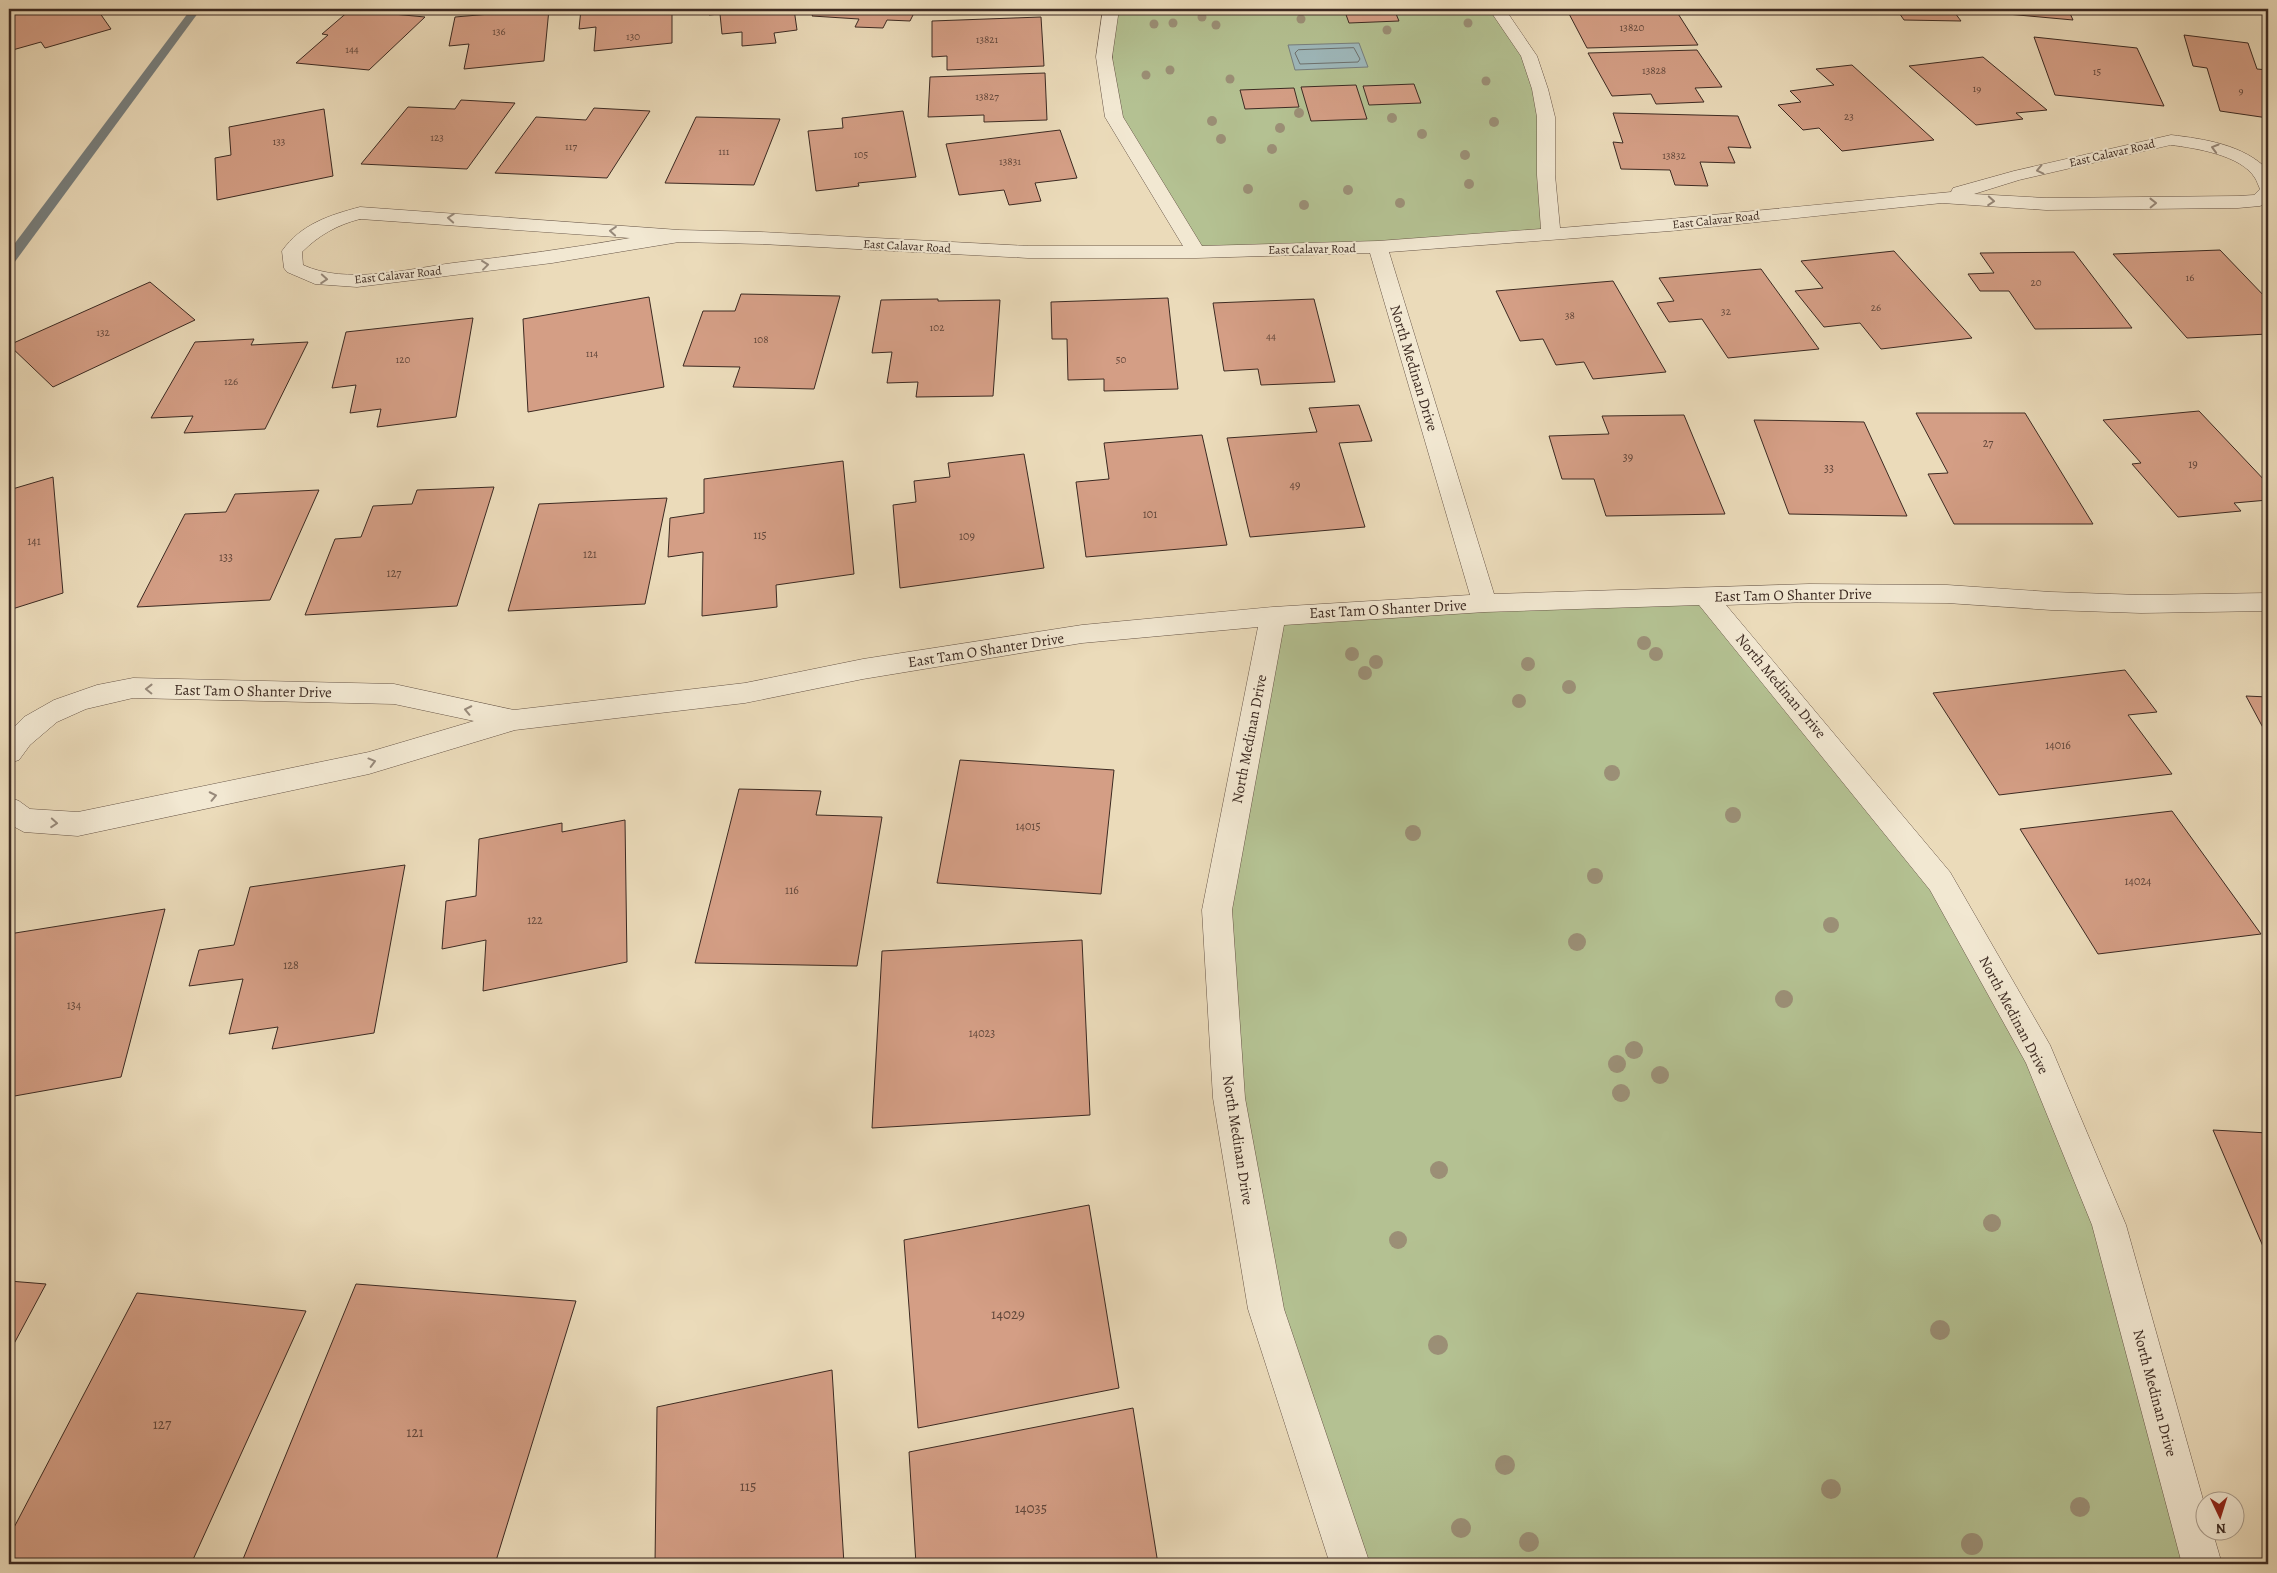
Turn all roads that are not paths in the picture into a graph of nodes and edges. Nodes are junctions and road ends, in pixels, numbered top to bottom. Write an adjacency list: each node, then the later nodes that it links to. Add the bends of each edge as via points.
1 (1111, 9): 9 (street, via 1104,57 1114,117)
2 (1497, 9): 6 (street, via 1529,56 1540,89 1546,118)
3 (2268, 187): 5 (street, East Calavar Road, one-way to 5, via 2267,179 2258,170 2230,153 2196,142 2171,140 2014,176)
4 (2268, 191): 5 (street, East Calavar Road, one-way to 4, via 2046,204 2238,202 2260,200)
5 (1942, 197): 6 (street, East Calavar Road, via 1670,225)
6 (1551, 232): 8 (street, East Calavar Road)
7 (680, 236): 7 (street, East Calavar Road, one-way to 7, via 360,213 335,219 310,232 292,251 294,268 315,278 357,281 552,257); 9 (street, East Calavar Road, via 1028,252)
8 (1378, 247): 9 (street, East Calavar Road); 12 (street, North Medinan Drive)
9 (1196, 252)
10 (1705, 596): 11 (street, East Tam O Shanter Drive, via 1937,594 2141,604); 12 (street, East Tam O Shanter Drive); 18 (street, North Medinan Drive, via 1940,881 2039,1055 2109,1226)
11 (2268, 602)
12 (1485, 603): 13 (street, East Tam O Shanter Drive)
13 (1273, 616): 14 (street, East Tam O Shanter Drive, via 1082,634 863,669 745,693); 17 (street, North Medinan Drive, via 1217,910 1229,1098 1266,1310)
14 (515, 720): 15 (street, East Tam O Shanter Drive, one-way to 15, via 394,694 132,688 90,696 53,711 19,736); 16 (street, East Tam O Shanter Drive, one-way to 14, via 24,820 78,824 369,762)
15 (9, 752)
16 (9, 809)
17 (1350, 1564)
18 (2202, 1564)

